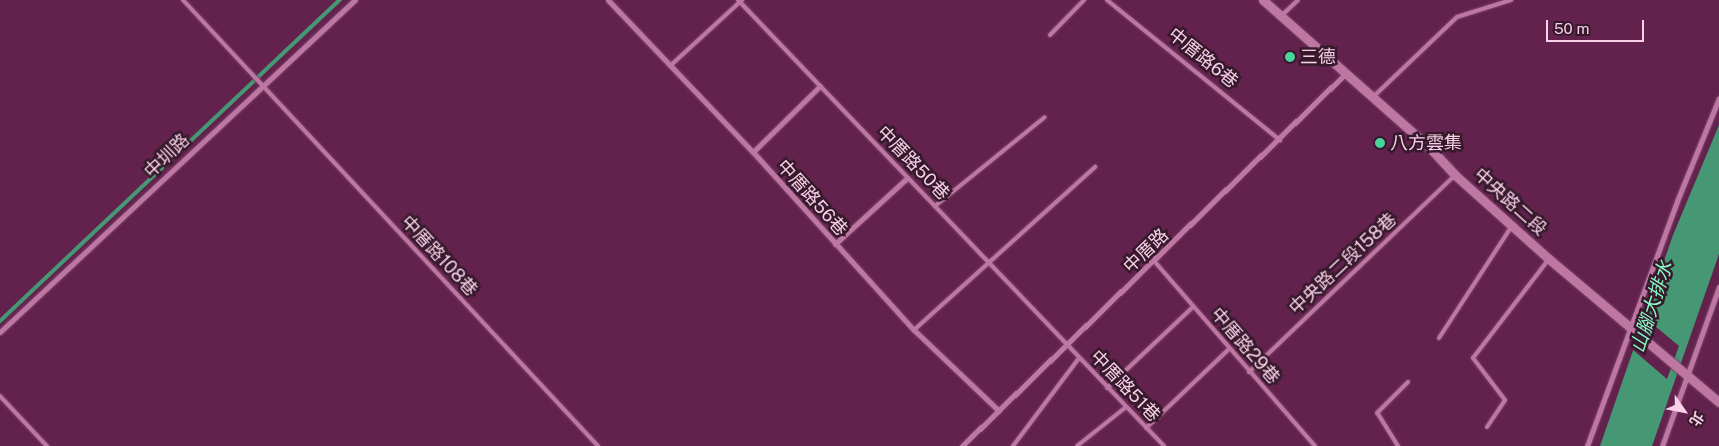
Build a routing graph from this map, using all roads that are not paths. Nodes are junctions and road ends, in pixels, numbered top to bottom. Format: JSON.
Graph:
{"nodes":[{"id":1,"x":183,"y":0,"type":"edge"},
{"id":2,"x":354,"y":0,"type":"edge"},
{"id":3,"x":608,"y":0,"type":"edge"},
{"id":4,"x":1084,"y":0,"type":"edge"},
{"id":5,"x":1107,"y":0,"type":"edge"},
{"id":6,"x":1263,"y":0,"type":"edge"},
{"id":7,"x":1298,"y":0,"type":"edge"},
{"id":8,"x":1511,"y":0,"type":"edge"},
{"id":9,"x":740,"y":1,"type":"edge"},
{"id":10,"x":1281,"y":16,"type":"junction"},
{"id":11,"x":1050,"y":35,"type":"dead end"},
{"id":12,"x":670,"y":66,"type":"junction"},
{"id":13,"x":1346,"y":74,"type":"junction"},
{"id":14,"x":260,"y":86,"type":"junction"},
{"id":15,"x":820,"y":86,"type":"junction"},
{"id":16,"x":1373,"y":97,"type":"junction"},
{"id":17,"x":1719,"y":98,"type":"edge"},
{"id":18,"x":1045,"y":117,"type":"dead end"},
{"id":19,"x":1280,"y":140,"type":"junction"},
{"id":20,"x":752,"y":152,"type":"junction"},
{"id":21,"x":1095,"y":168,"type":"dead end"},
{"id":22,"x":1455,"y":175,"type":"junction"},
{"id":23,"x":908,"y":178,"type":"junction"},
{"id":24,"x":935,"y":206,"type":"junction"},
{"id":25,"x":1512,"y":226,"type":"junction"},
{"id":26,"x":836,"y":244,"type":"junction"},
{"id":27,"x":1549,"y":259,"type":"junction"},
{"id":28,"x":1155,"y":262,"type":"junction"},
{"id":29,"x":989,"y":265,"type":"junction"},
{"id":30,"x":1719,"y":287,"type":"edge"},
{"id":31,"x":1193,"y":307,"type":"junction"},
{"id":32,"x":914,"y":330,"type":"junction"},
{"id":33,"x":1631,"y":330,"type":"junction"},
{"id":34,"x":0,"y":332,"type":"edge"},
{"id":35,"x":1439,"y":338,"type":"dead end"},
{"id":36,"x":1067,"y":346,"type":"junction"},
{"id":37,"x":1229,"y":349,"type":"junction"},
{"id":38,"x":1079,"y":358,"type":"junction"},
{"id":39,"x":1249,"y":372,"type":"junction"},
{"id":40,"x":1688,"y":378,"type":"junction"},
{"id":41,"x":1408,"y":382,"type":"dead end"},
{"id":42,"x":1107,"y":388,"type":"junction"},
{"id":43,"x":0,"y":396,"type":"edge"},
{"id":44,"x":1719,"y":402,"type":"edge"},
{"id":45,"x":1126,"y":407,"type":"junction"},
{"id":46,"x":999,"y":412,"type":"junction"},
{"id":47,"x":1487,"y":427,"type":"dead end"},
{"id":48,"x":1146,"y":428,"type":"junction"},
{"id":49,"x":1014,"y":444,"type":"edge"},
{"id":50,"x":48,"y":446,"type":"edge"},
{"id":51,"x":598,"y":446,"type":"edge"},
{"id":52,"x":962,"y":446,"type":"edge"},
{"id":53,"x":1021,"y":446,"type":"edge"},
{"id":54,"x":1077,"y":446,"type":"edge"},
{"id":55,"x":1164,"y":446,"type":"edge"},
{"id":56,"x":1315,"y":446,"type":"edge"},
{"id":57,"x":1398,"y":446,"type":"edge"},
{"id":58,"x":1587,"y":446,"type":"edge"},
{"id":59,"x":1662,"y":446,"type":"edge"}],
"edges":[{"from":1,"to":14,"type":"lane","name":"中厝路108巷"},
{"from":2,"to":14,"type":"street","name":"中圳路"},
{"from":3,"to":12,"type":"street","name":"中厝路56巷"},
{"from":4,"to":11,"type":"lane"},
{"from":5,"to":19,"type":"lane","name":"中厝路6巷"},
{"from":6,"to":10,"type":"street","name":"中央路二段"},
{"from":7,"to":10,"type":"lane"},
{"from":8,"to":16,"type":"lane"},
{"from":9,"to":12,"type":"lane"},
{"from":9,"to":15,"type":"lane","name":"中厝路50巷"},
{"from":10,"to":13,"type":"street","name":"中央路二段"},
{"from":12,"to":20,"type":"street","name":"中厝路56巷"},
{"from":13,"to":16,"type":"street","name":"中央路二段"},
{"from":13,"to":19,"type":"street","name":"中厝路"},
{"from":14,"to":34,"type":"street","name":"中圳路"},
{"from":14,"to":51,"type":"lane","name":"中厝路108巷"},
{"from":15,"to":20,"type":"street"},
{"from":15,"to":23,"type":"lane","name":"中厝路50巷"},
{"from":16,"to":22,"type":"street","name":"中央路二段"},
{"from":17,"to":33,"type":"street"},
{"from":18,"to":24,"type":"lane"},
{"from":19,"to":28,"type":"street","name":"中厝路"},
{"from":20,"to":26,"type":"street","name":"中厝路56巷"},
{"from":21,"to":29,"type":"lane"},
{"from":22,"to":25,"type":"street","name":"中央路二段"},
{"from":22,"to":39,"type":"lane","name":"中央路二段158巷"},
{"from":23,"to":24,"type":"lane","name":"中厝路50巷"},
{"from":23,"to":26,"type":"street"},
{"from":24,"to":29,"type":"lane","name":"中厝路50巷"},
{"from":25,"to":27,"type":"street","name":"中央路二段"},
{"from":25,"to":35,"type":"lane"},
{"from":26,"to":32,"type":"street","name":"中厝路56巷"},
{"from":27,"to":33,"type":"street","name":"中央路二段"},
{"from":27,"to":47,"type":"lane"},
{"from":28,"to":31,"type":"lane","name":"中厝路29巷"},
{"from":28,"to":36,"type":"street","name":"中厝路"},
{"from":29,"to":32,"type":"lane"},
{"from":29,"to":36,"type":"lane","name":"中厝路50巷"},
{"from":30,"to":40,"type":"street"},
{"from":31,"to":37,"type":"lane","name":"中厝路29巷"},
{"from":31,"to":42,"type":"lane"},
{"from":32,"to":46,"type":"street","name":"中厝路56巷"},
{"from":33,"to":40,"type":"street","name":"中央路二段"},
{"from":33,"to":58,"type":"street"},
{"from":36,"to":38,"type":"lane","name":"中厝路51巷"},
{"from":36,"to":46,"type":"street","name":"中厝路"},
{"from":37,"to":39,"type":"lane","name":"中厝路29巷"},
{"from":37,"to":48,"type":"lane"},
{"from":38,"to":42,"type":"lane","name":"中厝路51巷"},
{"from":38,"to":49,"type":"lane"},
{"from":39,"to":56,"type":"lane","name":"中厝路29巷"},
{"from":40,"to":44,"type":"street","name":"中央路二段"},
{"from":40,"to":59,"type":"street"},
{"from":41,"to":57,"type":"lane"},
{"from":42,"to":45,"type":"lane","name":"中厝路51巷"},
{"from":43,"to":50,"type":"lane"},
{"from":45,"to":48,"type":"lane","name":"中厝路51巷"},
{"from":45,"to":54,"type":"lane"},
{"from":46,"to":52,"type":"street","name":"中厝路"},
{"from":48,"to":55,"type":"lane","name":"中厝路51巷"},
{"from":49,"to":53,"type":"lane"}]}
